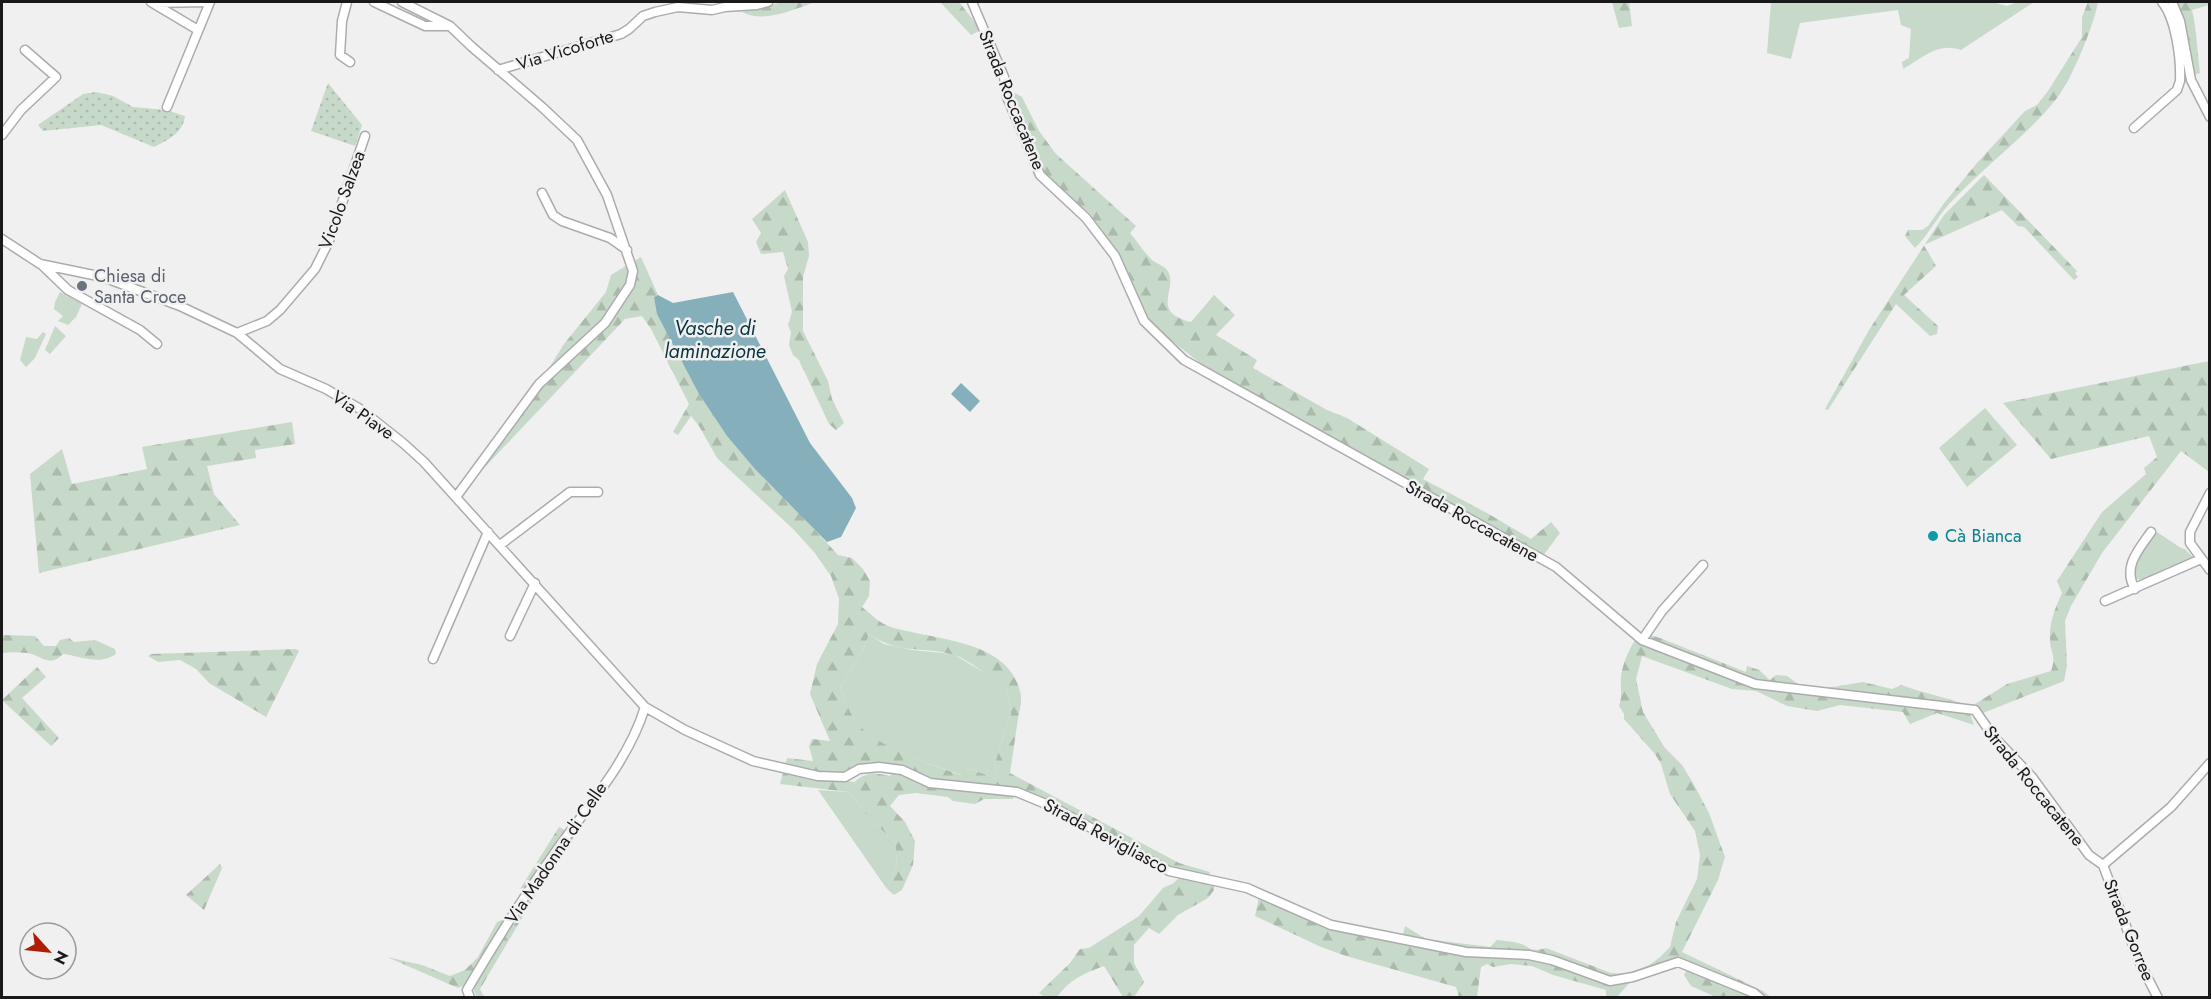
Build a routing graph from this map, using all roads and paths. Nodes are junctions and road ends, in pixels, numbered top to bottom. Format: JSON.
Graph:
{"nodes":[{"id":1,"x":153,"y":2,"type":"edge"},
{"id":2,"x":205,"y":2,"type":"edge"},
{"id":3,"x":210,"y":2,"type":"edge"},
{"id":4,"x":346,"y":2,"type":"edge"},
{"id":5,"x":374,"y":2,"type":"edge"},
{"id":6,"x":402,"y":2,"type":"edge"},
{"id":7,"x":768,"y":2,"type":"edge"},
{"id":8,"x":974,"y":2,"type":"edge"},
{"id":9,"x":2162,"y":2,"type":"edge"},
{"id":10,"x":2172,"y":2,"type":"edge"},
{"id":11,"x":450,"y":26,"type":"junction"},
{"id":12,"x":198,"y":30,"type":"junction"},
{"id":13,"x":25,"y":50,"type":"dead end"},
{"id":14,"x":350,"y":62,"type":"dead end"},
{"id":15,"x":498,"y":70,"type":"junction"},
{"id":16,"x":167,"y":107,"type":"dead end"},
{"id":17,"x":2210,"y":117,"type":"edge"},
{"id":18,"x":2134,"y":128,"type":"dead end"},
{"id":19,"x":2,"y":135,"type":"edge"},
{"id":20,"x":365,"y":136,"type":"dead end"},
{"id":21,"x":542,"y":193,"type":"dead end"},
{"id":22,"x":2,"y":239,"type":"edge"},
{"id":23,"x":627,"y":250,"type":"junction"},
{"id":24,"x":41,"y":264,"type":"junction"},
{"id":25,"x":237,"y":333,"type":"junction"},
{"id":26,"x":157,"y":344,"type":"dead end"},
{"id":27,"x":598,"y":492,"type":"dead end"},
{"id":28,"x":2210,"y":493,"type":"edge"},
{"id":29,"x":456,"y":497,"type":"junction"},
{"id":30,"x":488,"y":532,"type":"junction"},
{"id":31,"x":2151,"y":532,"type":"dead end"},
{"id":32,"x":500,"y":545,"type":"junction"},
{"id":33,"x":2201,"y":559,"type":"junction"},
{"id":34,"x":1703,"y":566,"type":"dead end"},
{"id":35,"x":2210,"y":570,"type":"edge"},
{"id":36,"x":535,"y":583,"type":"junction"},
{"id":37,"x":2135,"y":589,"type":"junction"},
{"id":38,"x":2105,"y":601,"type":"dead end"},
{"id":39,"x":510,"y":636,"type":"dead end"},
{"id":40,"x":1642,"y":640,"type":"junction"},
{"id":41,"x":433,"y":658,"type":"dead end"},
{"id":42,"x":645,"y":707,"type":"junction"},
{"id":43,"x":2210,"y":763,"type":"edge"},
{"id":44,"x":2103,"y":865,"type":"junction"},
{"id":45,"x":470,"y":998,"type":"edge"},
{"id":46,"x":1760,"y":998,"type":"edge"},
{"id":47,"x":2158,"y":998,"type":"edge"}],
"edges":[{"from":1,"to":2,"type":"street"},
{"from":1,"to":12,"type":"street"},
{"from":3,"to":12,"type":"street"},
{"from":4,"to":14,"type":"street"},
{"from":5,"to":11,"type":"street"},
{"from":6,"to":11,"type":"street"},
{"from":7,"to":15,"type":"street","name":"Via Vicoforte"},
{"from":8,"to":40,"type":"street","name":"Strada Roccacatene"},
{"from":9,"to":18,"type":"street"},
{"from":10,"to":17,"type":"street"},
{"from":11,"to":15,"type":"street"},
{"from":12,"to":16,"type":"street"},
{"from":13,"to":19,"type":"street"},
{"from":15,"to":23,"type":"street"},
{"from":20,"to":25,"type":"street","name":"Vicolo Salzea"},
{"from":21,"to":23,"type":"street"},
{"from":22,"to":24,"type":"street","name":"Via Piave"},
{"from":23,"to":29,"type":"street"},
{"from":24,"to":25,"type":"street","name":"Via Piave"},
{"from":24,"to":26,"type":"street"},
{"from":25,"to":29,"type":"street","name":"Via Piave"},
{"from":27,"to":32,"type":"street"},
{"from":28,"to":33,"type":"street"},
{"from":29,"to":30,"type":"street","name":"Via Piave"},
{"from":30,"to":32,"type":"street","name":"Via Piave"},
{"from":30,"to":41,"type":"street"},
{"from":31,"to":37,"type":"street"},
{"from":32,"to":36,"type":"street","name":"Via Piave"},
{"from":33,"to":35,"type":"street"},
{"from":33,"to":37,"type":"street"},
{"from":34,"to":40,"type":"street"},
{"from":36,"to":39,"type":"street"},
{"from":36,"to":42,"type":"street","name":"Via Piave"},
{"from":37,"to":38,"type":"street"},
{"from":40,"to":44,"type":"street","name":"Strada Roccacatene"},
{"from":42,"to":45,"type":"street","name":"Via Madonna di Celle"},
{"from":42,"to":46,"type":"street","name":"Strada Revigliasco"},
{"from":43,"to":44,"type":"street","name":"Strada Gorree"},
{"from":44,"to":47,"type":"street","name":"Strada Gorree"}]}
